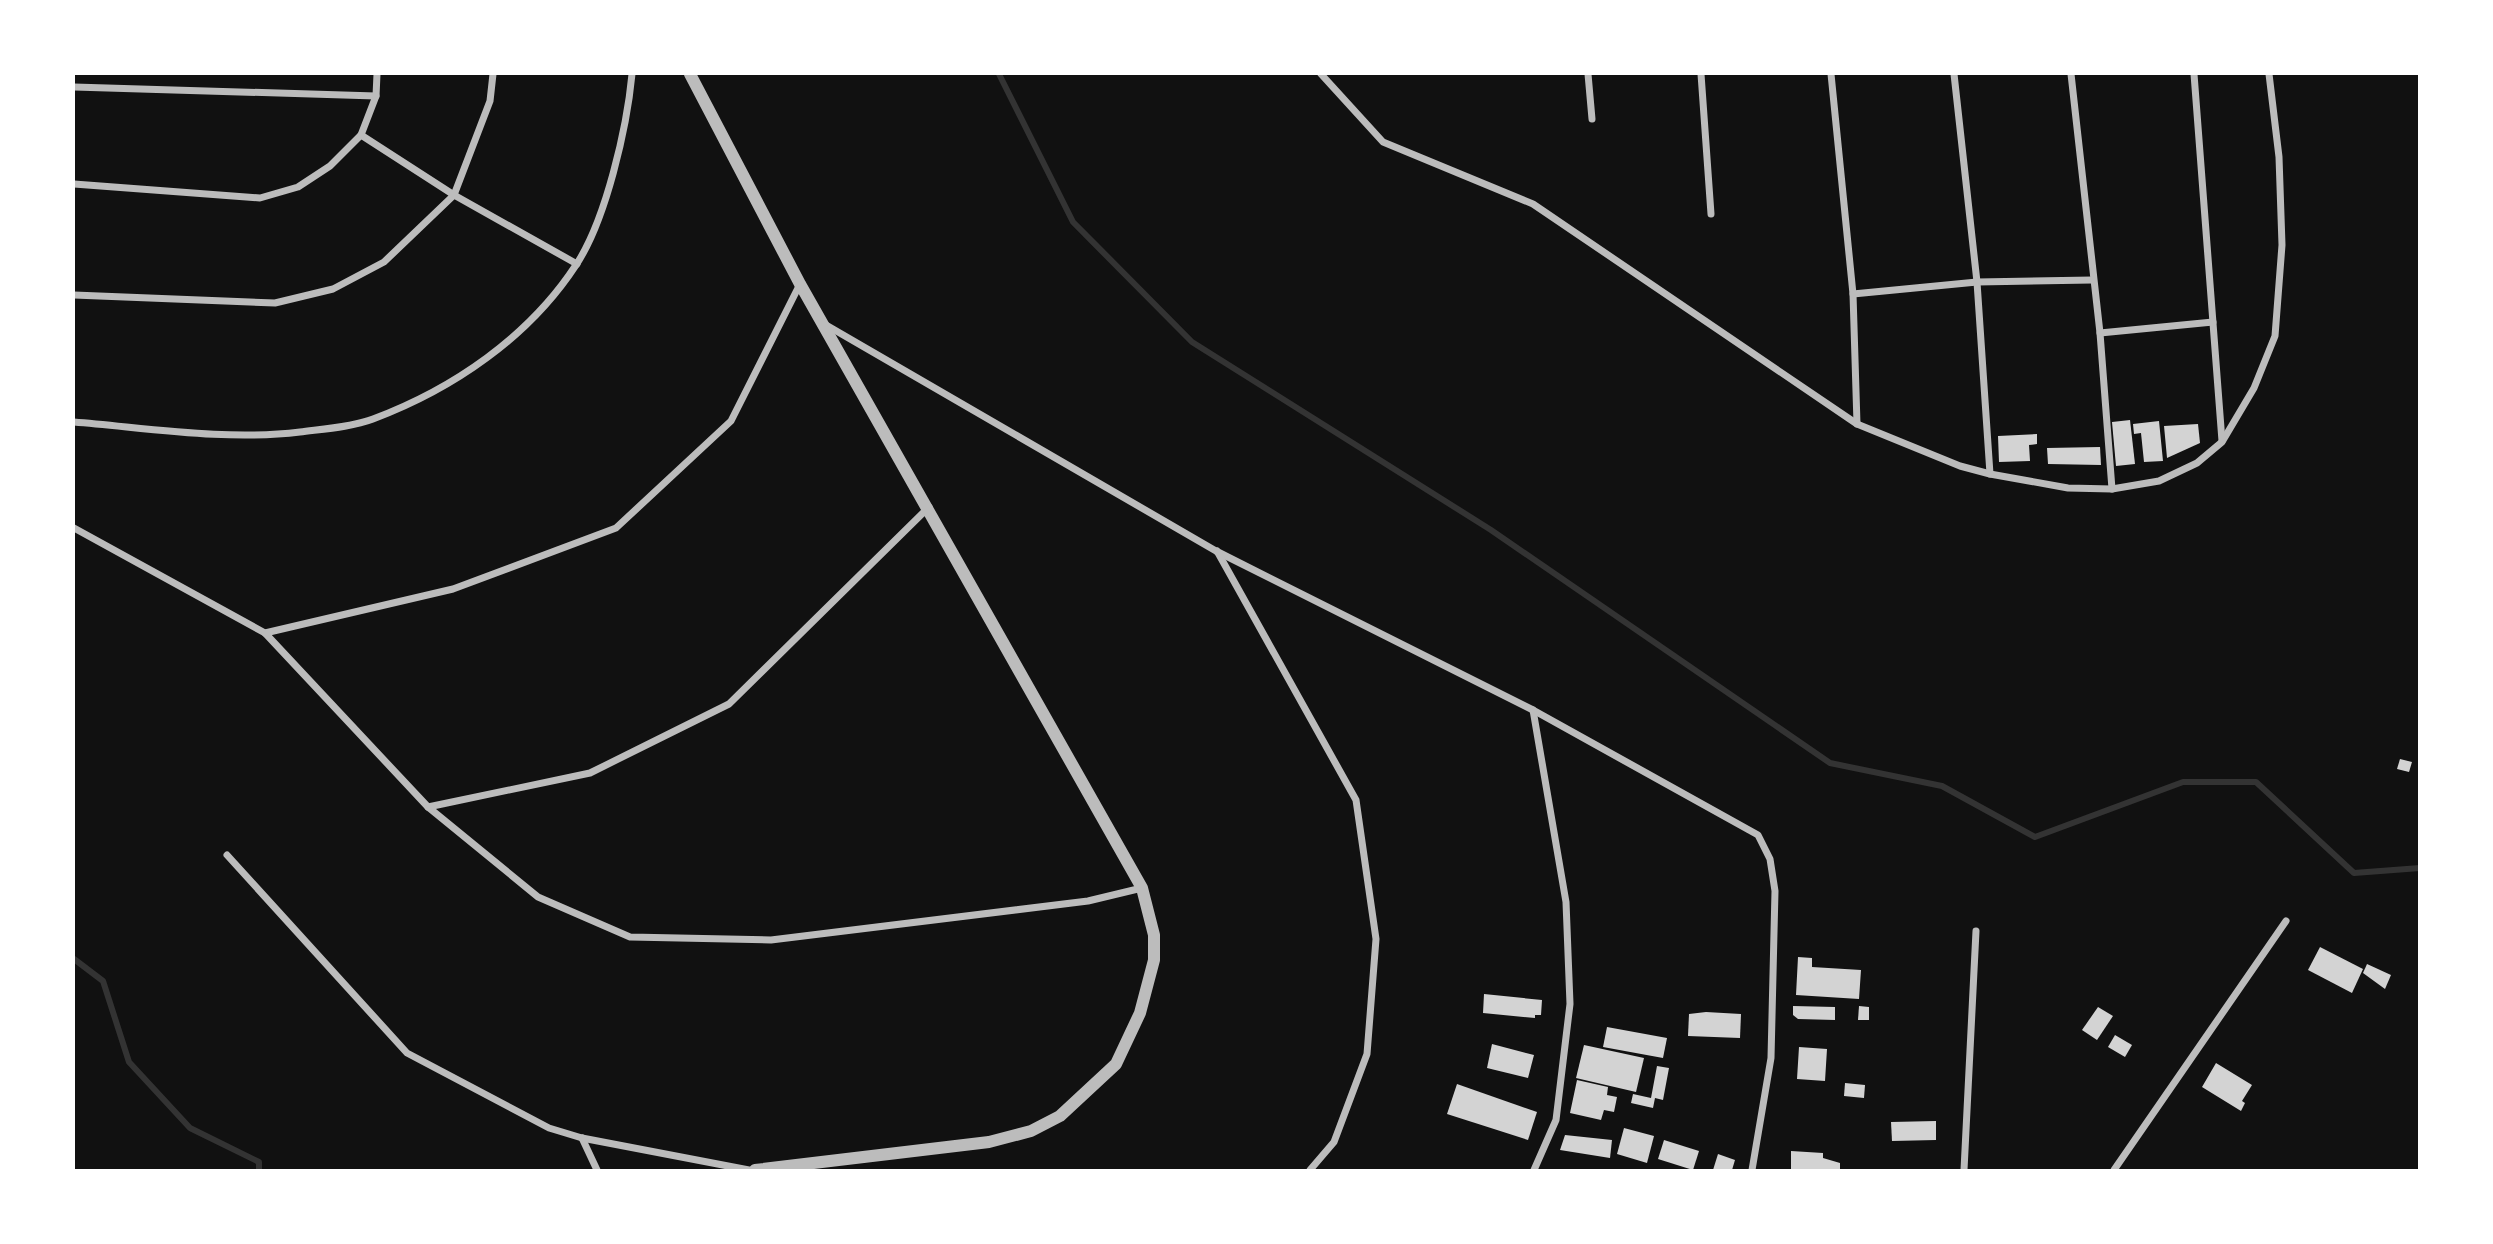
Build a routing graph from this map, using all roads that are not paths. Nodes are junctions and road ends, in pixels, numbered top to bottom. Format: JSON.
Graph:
{"nodes":[{"id":1,"x":377,"y":74,"type":"edge"},
{"id":2,"x":493,"y":74,"type":"edge"},
{"id":3,"x":632,"y":74,"type":"edge"},
{"id":4,"x":690,"y":74,"type":"edge"},
{"id":5,"x":1321,"y":74,"type":"edge"},
{"id":6,"x":1588,"y":74,"type":"edge"},
{"id":7,"x":1701,"y":74,"type":"edge"},
{"id":8,"x":1831,"y":74,"type":"edge"},
{"id":9,"x":1954,"y":74,"type":"edge"},
{"id":10,"x":2071,"y":74,"type":"edge"},
{"id":11,"x":2194,"y":74,"type":"edge"},
{"id":12,"x":2269,"y":74,"type":"edge"},
{"id":13,"x":74,"y":87,"type":"edge"},
{"id":14,"x":376,"y":96,"type":"junction"},
{"id":15,"x":1592,"y":119,"type":"dead end"},
{"id":16,"x":361,"y":135,"type":"junction"},
{"id":17,"x":74,"y":184,"type":"edge"},
{"id":18,"x":454,"y":195,"type":"junction"},
{"id":19,"x":1712,"y":214,"type":"dead end"},
{"id":20,"x":577,"y":264,"type":"junction"},
{"id":21,"x":2092,"y":280,"type":"junction"},
{"id":22,"x":1977,"y":282,"type":"junction"},
{"id":23,"x":800,"y":284,"type":"junction"},
{"id":24,"x":1853,"y":294,"type":"junction"},
{"id":25,"x":74,"y":295,"type":"edge"},
{"id":26,"x":2213,"y":323,"type":"junction"},
{"id":27,"x":824,"y":324,"type":"junction"},
{"id":28,"x":2100,"y":333,"type":"junction"},
{"id":29,"x":74,"y":422,"type":"edge"},
{"id":30,"x":1857,"y":424,"type":"junction"},
{"id":31,"x":2222,"y":442,"type":"junction"},
{"id":32,"x":1990,"y":474,"type":"junction"},
{"id":33,"x":2112,"y":489,"type":"junction"},
{"id":34,"x":929,"y":507,"type":"junction"},
{"id":35,"x":74,"y":528,"type":"edge"},
{"id":36,"x":1216,"y":551,"type":"junction"},
{"id":37,"x":265,"y":633,"type":"junction"},
{"id":38,"x":1534,"y":710,"type":"junction"},
{"id":39,"x":428,"y":807,"type":"junction"},
{"id":40,"x":227,"y":855,"type":"dead end"},
{"id":41,"x":1142,"y":888,"type":"junction"},
{"id":42,"x":2286,"y":922,"type":"dead end"},
{"id":43,"x":1976,"y":931,"type":"dead end"},
{"id":44,"x":582,"y":1138,"type":"junction"},
{"id":45,"x":597,"y":1171,"type":"edge"},
{"id":46,"x":749,"y":1171,"type":"edge"},
{"id":47,"x":755,"y":1171,"type":"edge"},
{"id":48,"x":1310,"y":1171,"type":"edge"},
{"id":49,"x":1534,"y":1171,"type":"edge"},
{"id":50,"x":1752,"y":1171,"type":"edge"},
{"id":51,"x":1964,"y":1171,"type":"edge"},
{"id":52,"x":2114,"y":1171,"type":"edge"}],
"edges":[{"from":1,"to":14,"type":"street"},
{"from":2,"to":18,"type":"street"},
{"from":3,"to":20,"type":"street"},
{"from":4,"to":23,"type":"street"},
{"from":5,"to":30,"type":"street"},
{"from":6,"to":15,"type":"street"},
{"from":7,"to":19,"type":"street"},
{"from":8,"to":24,"type":"street"},
{"from":9,"to":22,"type":"street"},
{"from":10,"to":21,"type":"street"},
{"from":11,"to":26,"type":"street"},
{"from":12,"to":31,"type":"street"},
{"from":13,"to":14,"type":"street"},
{"from":14,"to":16,"type":"street"},
{"from":16,"to":17,"type":"street"},
{"from":16,"to":18,"type":"street"},
{"from":18,"to":20,"type":"street"},
{"from":18,"to":25,"type":"street"},
{"from":20,"to":29,"type":"street"},
{"from":21,"to":22,"type":"street"},
{"from":21,"to":28,"type":"street"},
{"from":22,"to":24,"type":"street"},
{"from":22,"to":32,"type":"street"},
{"from":23,"to":27,"type":"street"},
{"from":23,"to":37,"type":"street"},
{"from":24,"to":30,"type":"street"},
{"from":26,"to":28,"type":"street"},
{"from":26,"to":31,"type":"street"},
{"from":27,"to":34,"type":"street"},
{"from":27,"to":36,"type":"street"},
{"from":28,"to":33,"type":"street"},
{"from":30,"to":32,"type":"street"},
{"from":31,"to":33,"type":"street"},
{"from":32,"to":33,"type":"street"},
{"from":34,"to":39,"type":"street"},
{"from":34,"to":41,"type":"street"},
{"from":35,"to":37,"type":"street"},
{"from":36,"to":38,"type":"street"},
{"from":36,"to":48,"type":"street"},
{"from":37,"to":39,"type":"street"},
{"from":38,"to":49,"type":"street"},
{"from":38,"to":50,"type":"street"},
{"from":39,"to":41,"type":"street"},
{"from":40,"to":44,"type":"street"},
{"from":41,"to":47,"type":"street"},
{"from":42,"to":52,"type":"street"},
{"from":43,"to":51,"type":"street"},
{"from":44,"to":45,"type":"street"},
{"from":44,"to":46,"type":"street"}]}
